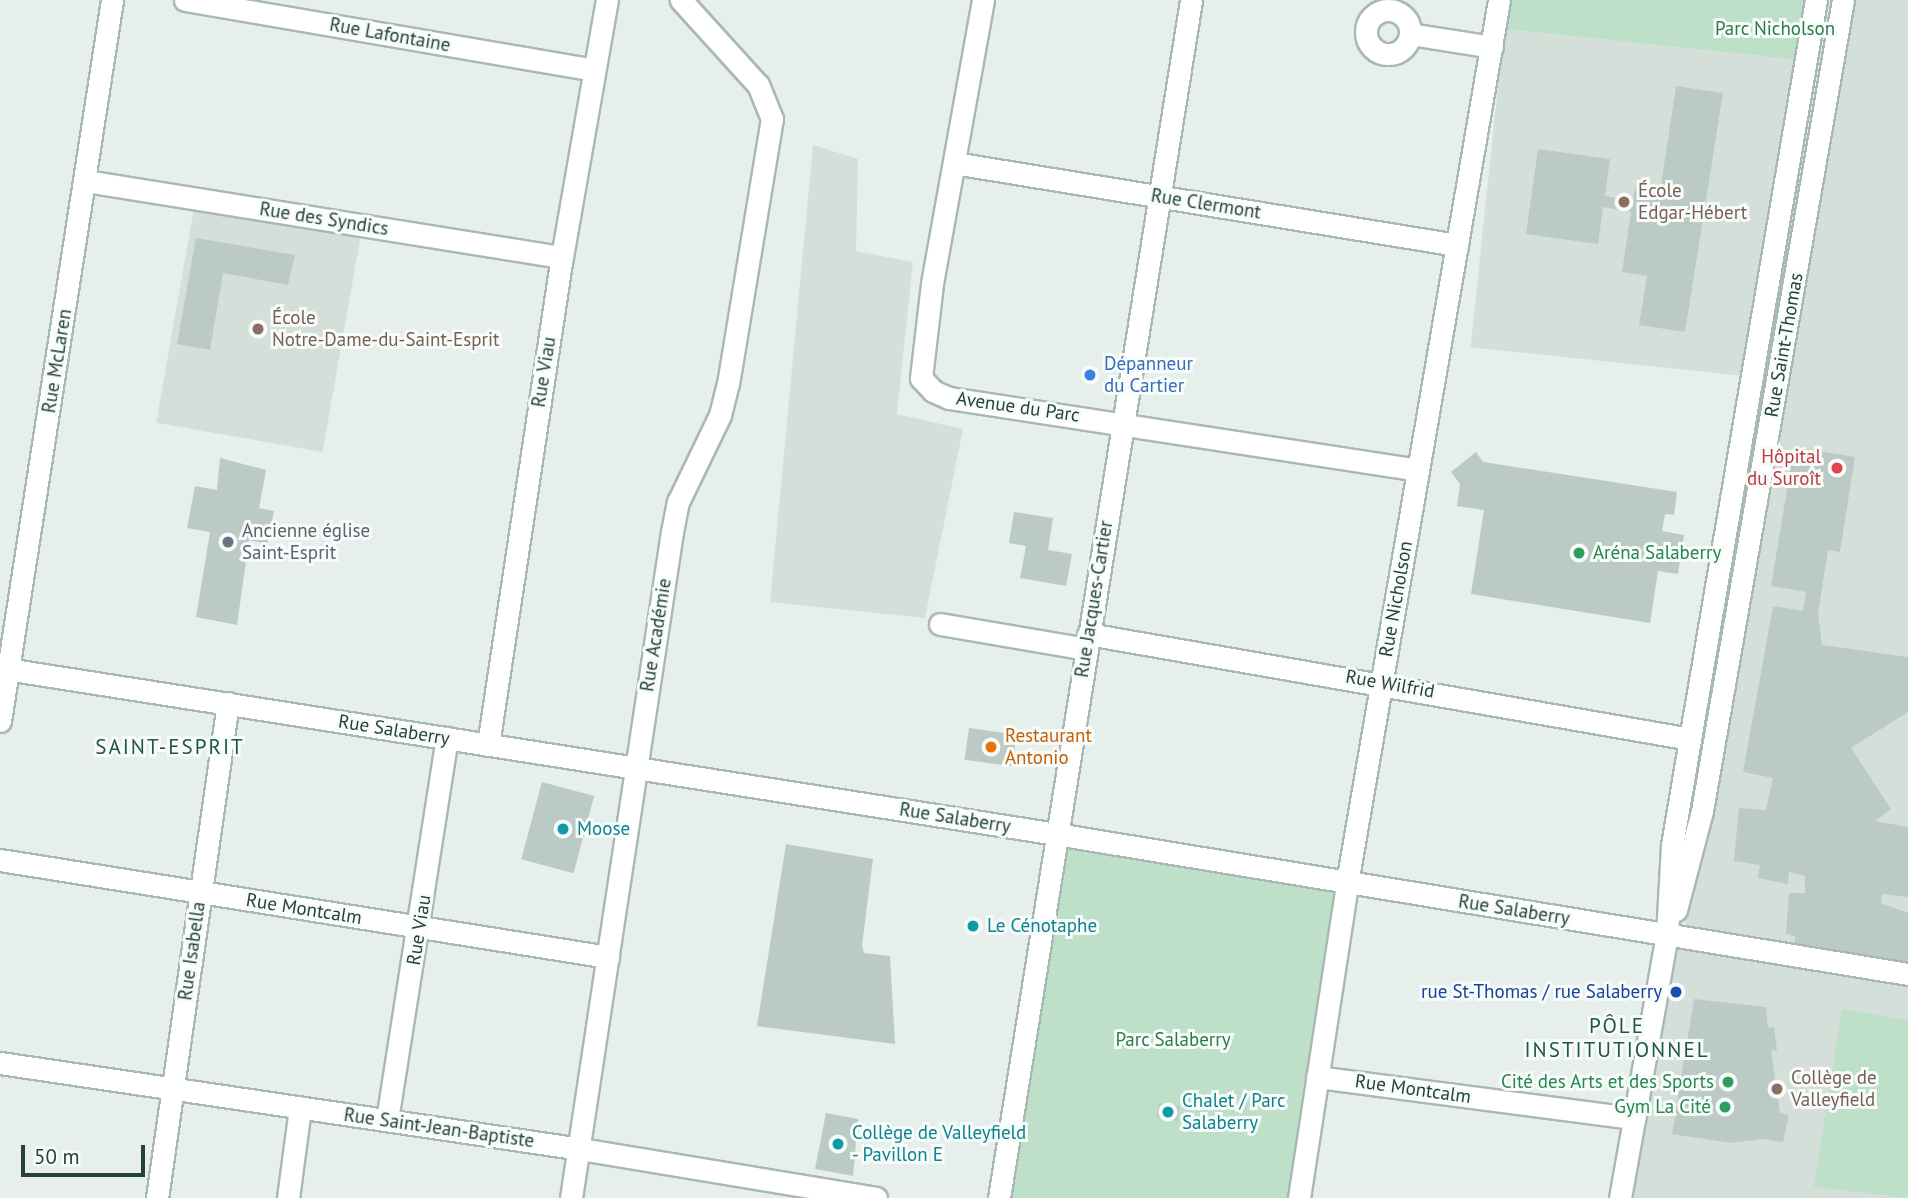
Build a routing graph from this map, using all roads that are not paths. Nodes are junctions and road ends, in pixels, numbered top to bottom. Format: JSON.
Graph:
{"nodes":[{"id":1,"x":112,"y":0,"type":"edge"},
{"id":2,"x":185,"y":0,"type":"edge"},
{"id":3,"x":607,"y":0,"type":"edge"},
{"id":4,"x":681,"y":0,"type":"edge"},
{"id":5,"x":982,"y":0,"type":"edge"},
{"id":6,"x":1191,"y":0,"type":"edge"},
{"id":7,"x":1499,"y":0,"type":"edge"},
{"id":8,"x":1816,"y":0,"type":"edge"},
{"id":9,"x":1843,"y":0,"type":"edge"},
{"id":10,"x":1410,"y":34,"type":"dead end"},
{"id":11,"x":1492,"y":47,"type":"junction"},
{"id":12,"x":1806,"y":59,"type":"junction"},
{"id":13,"x":1832,"y":64,"type":"junction"},
{"id":14,"x":594,"y":70,"type":"junction"},
{"id":15,"x":954,"y":163,"type":"junction"},
{"id":16,"x":86,"y":181,"type":"junction"},
{"id":17,"x":1159,"y":196,"type":"junction"},
{"id":18,"x":1457,"y":245,"type":"junction"},
{"id":19,"x":562,"y":257,"type":"junction"},
{"id":20,"x":1122,"y":422,"type":"junction"},
{"id":21,"x":1418,"y":470,"type":"junction"},
{"id":22,"x":940,"y":624,"type":"dead end"},
{"id":23,"x":1087,"y":641,"type":"junction"},
{"id":24,"x":4,"y":669,"type":"edge"},
{"id":25,"x":1382,"y":682,"type":"junction"},
{"id":26,"x":228,"y":704,"type":"junction"},
{"id":27,"x":0,"y":721,"type":"edge"},
{"id":28,"x":447,"y":738,"type":"junction"},
{"id":29,"x":1690,"y":739,"type":"junction"},
{"id":30,"x":488,"y":745,"type":"junction"},
{"id":31,"x":635,"y":768,"type":"junction"},
{"id":32,"x":1056,"y":834,"type":"junction"},
{"id":33,"x":0,"y":860,"type":"edge"},
{"id":34,"x":1347,"y":883,"type":"junction"},
{"id":35,"x":201,"y":892,"type":"junction"},
{"id":36,"x":420,"y":927,"type":"junction"},
{"id":37,"x":1667,"y":935,"type":"junction"},
{"id":38,"x":608,"y":957,"type":"junction"},
{"id":39,"x":1908,"y":974,"type":"edge"},
{"id":40,"x":0,"y":1063,"type":"edge"},
{"id":41,"x":1317,"y":1077,"type":"junction"},
{"id":42,"x":173,"y":1089,"type":"junction"},
{"id":43,"x":300,"y":1108,"type":"junction"},
{"id":44,"x":1634,"y":1118,"type":"junction"},
{"id":45,"x":387,"y":1120,"type":"junction"},
{"id":46,"x":581,"y":1149,"type":"junction"},
{"id":47,"x":158,"y":1198,"type":"edge"},
{"id":48,"x":288,"y":1198,"type":"edge"},
{"id":49,"x":571,"y":1198,"type":"edge"},
{"id":50,"x":876,"y":1198,"type":"edge"},
{"id":51,"x":999,"y":1198,"type":"edge"},
{"id":52,"x":1299,"y":1198,"type":"edge"},
{"id":53,"x":1620,"y":1198,"type":"edge"}],
"edges":[{"from":1,"to":16,"type":"street","name":"Rue McLaren"},
{"from":2,"to":14,"type":"street","name":"Rue Lafontaine"},
{"from":3,"to":14,"type":"street","name":"Rue Viau"},
{"from":4,"to":31,"type":"street","name":"Rue Académie"},
{"from":5,"to":15,"type":"street","name":"Avenue du Parc"},
{"from":6,"to":17,"type":"street","name":"Rue Jacques-Cartier"},
{"from":7,"to":11,"type":"street","name":"Rue Nicholson"},
{"from":8,"to":12,"type":"street","name":"Rue Saint-Thomas"},
{"from":9,"to":13,"type":"street","name":"Rue Saint-Thomas"},
{"from":10,"to":11,"type":"street"},
{"from":11,"to":18,"type":"street","name":"Rue Nicholson"},
{"from":12,"to":13,"type":"street"},
{"from":12,"to":29,"type":"street","name":"Rue Saint-Thomas"},
{"from":13,"to":37,"type":"street","name":"Rue Saint-Thomas"},
{"from":14,"to":19,"type":"street","name":"Rue Viau"},
{"from":15,"to":17,"type":"street","name":"Rue Clermont"},
{"from":15,"to":20,"type":"street","name":"Avenue du Parc"},
{"from":16,"to":19,"type":"street","name":"Rue des Syndics"},
{"from":16,"to":24,"type":"street","name":"Rue McLaren"},
{"from":17,"to":18,"type":"street","name":"Rue Clermont"},
{"from":17,"to":20,"type":"street","name":"Rue Jacques-Cartier"},
{"from":18,"to":21,"type":"street","name":"Rue Nicholson"},
{"from":19,"to":30,"type":"street","name":"Rue Viau"},
{"from":20,"to":21,"type":"street","name":"Avenue du Parc"},
{"from":20,"to":23,"type":"street","name":"Rue Jacques-Cartier"},
{"from":21,"to":25,"type":"street","name":"Rue Nicholson"},
{"from":22,"to":23,"type":"street","name":"Rue Wilfrid"},
{"from":23,"to":25,"type":"street","name":"Rue Wilfrid"},
{"from":23,"to":32,"type":"street","name":"Rue Jacques-Cartier"},
{"from":24,"to":26,"type":"street","name":"Rue Salaberry"},
{"from":24,"to":27,"type":"street","name":"Rue McLaren"},
{"from":25,"to":29,"type":"street","name":"Rue Wilfrid"},
{"from":25,"to":34,"type":"street","name":"Rue Nicholson"},
{"from":26,"to":28,"type":"street","name":"Rue Salaberry"},
{"from":26,"to":35,"type":"street","name":"Rue Isabella"},
{"from":28,"to":30,"type":"street","name":"Rue Salaberry"},
{"from":28,"to":36,"type":"street","name":"Rue Viau"},
{"from":29,"to":37,"type":"street","name":"Rue Saint-Thomas"},
{"from":30,"to":31,"type":"street","name":"Rue Salaberry"},
{"from":31,"to":32,"type":"street","name":"Rue Salaberry"},
{"from":31,"to":38,"type":"street","name":"Rue Académie"},
{"from":32,"to":34,"type":"street","name":"Rue Salaberry"},
{"from":32,"to":51,"type":"street","name":"Rue Jacques-Cartier"},
{"from":33,"to":35,"type":"street","name":"Rue Montcalm"},
{"from":34,"to":37,"type":"street","name":"Rue Salaberry"},
{"from":34,"to":41,"type":"street","name":"Rue Nicholson"},
{"from":35,"to":36,"type":"street","name":"Rue Montcalm"},
{"from":35,"to":42,"type":"street","name":"Rue Isabella"},
{"from":36,"to":38,"type":"street","name":"Rue Montcalm"},
{"from":36,"to":45,"type":"street","name":"Rue Viau"},
{"from":37,"to":39,"type":"street","name":"Rue Salaberry"},
{"from":37,"to":44,"type":"street","name":"Rue Saint-Thomas"},
{"from":38,"to":46,"type":"street","name":"Rue Académie"},
{"from":40,"to":42,"type":"street","name":"Rue Saint-Jean-Baptiste"},
{"from":41,"to":44,"type":"street","name":"Rue Montcalm"},
{"from":41,"to":52,"type":"street","name":"Rue Nicholson"},
{"from":42,"to":43,"type":"street","name":"Rue Saint-Jean-Baptiste"},
{"from":42,"to":47,"type":"street","name":"Rue Isabella"},
{"from":43,"to":45,"type":"street","name":"Rue Saint-Jean-Baptiste"},
{"from":43,"to":48,"type":"street"},
{"from":44,"to":53,"type":"street","name":"Rue Saint-Thomas"},
{"from":45,"to":46,"type":"street","name":"Rue Saint-Jean-Baptiste"},
{"from":46,"to":49,"type":"street","name":"Rue Académie"},
{"from":46,"to":50,"type":"street","name":"Rue Saint-Jean-Baptiste"}]}
